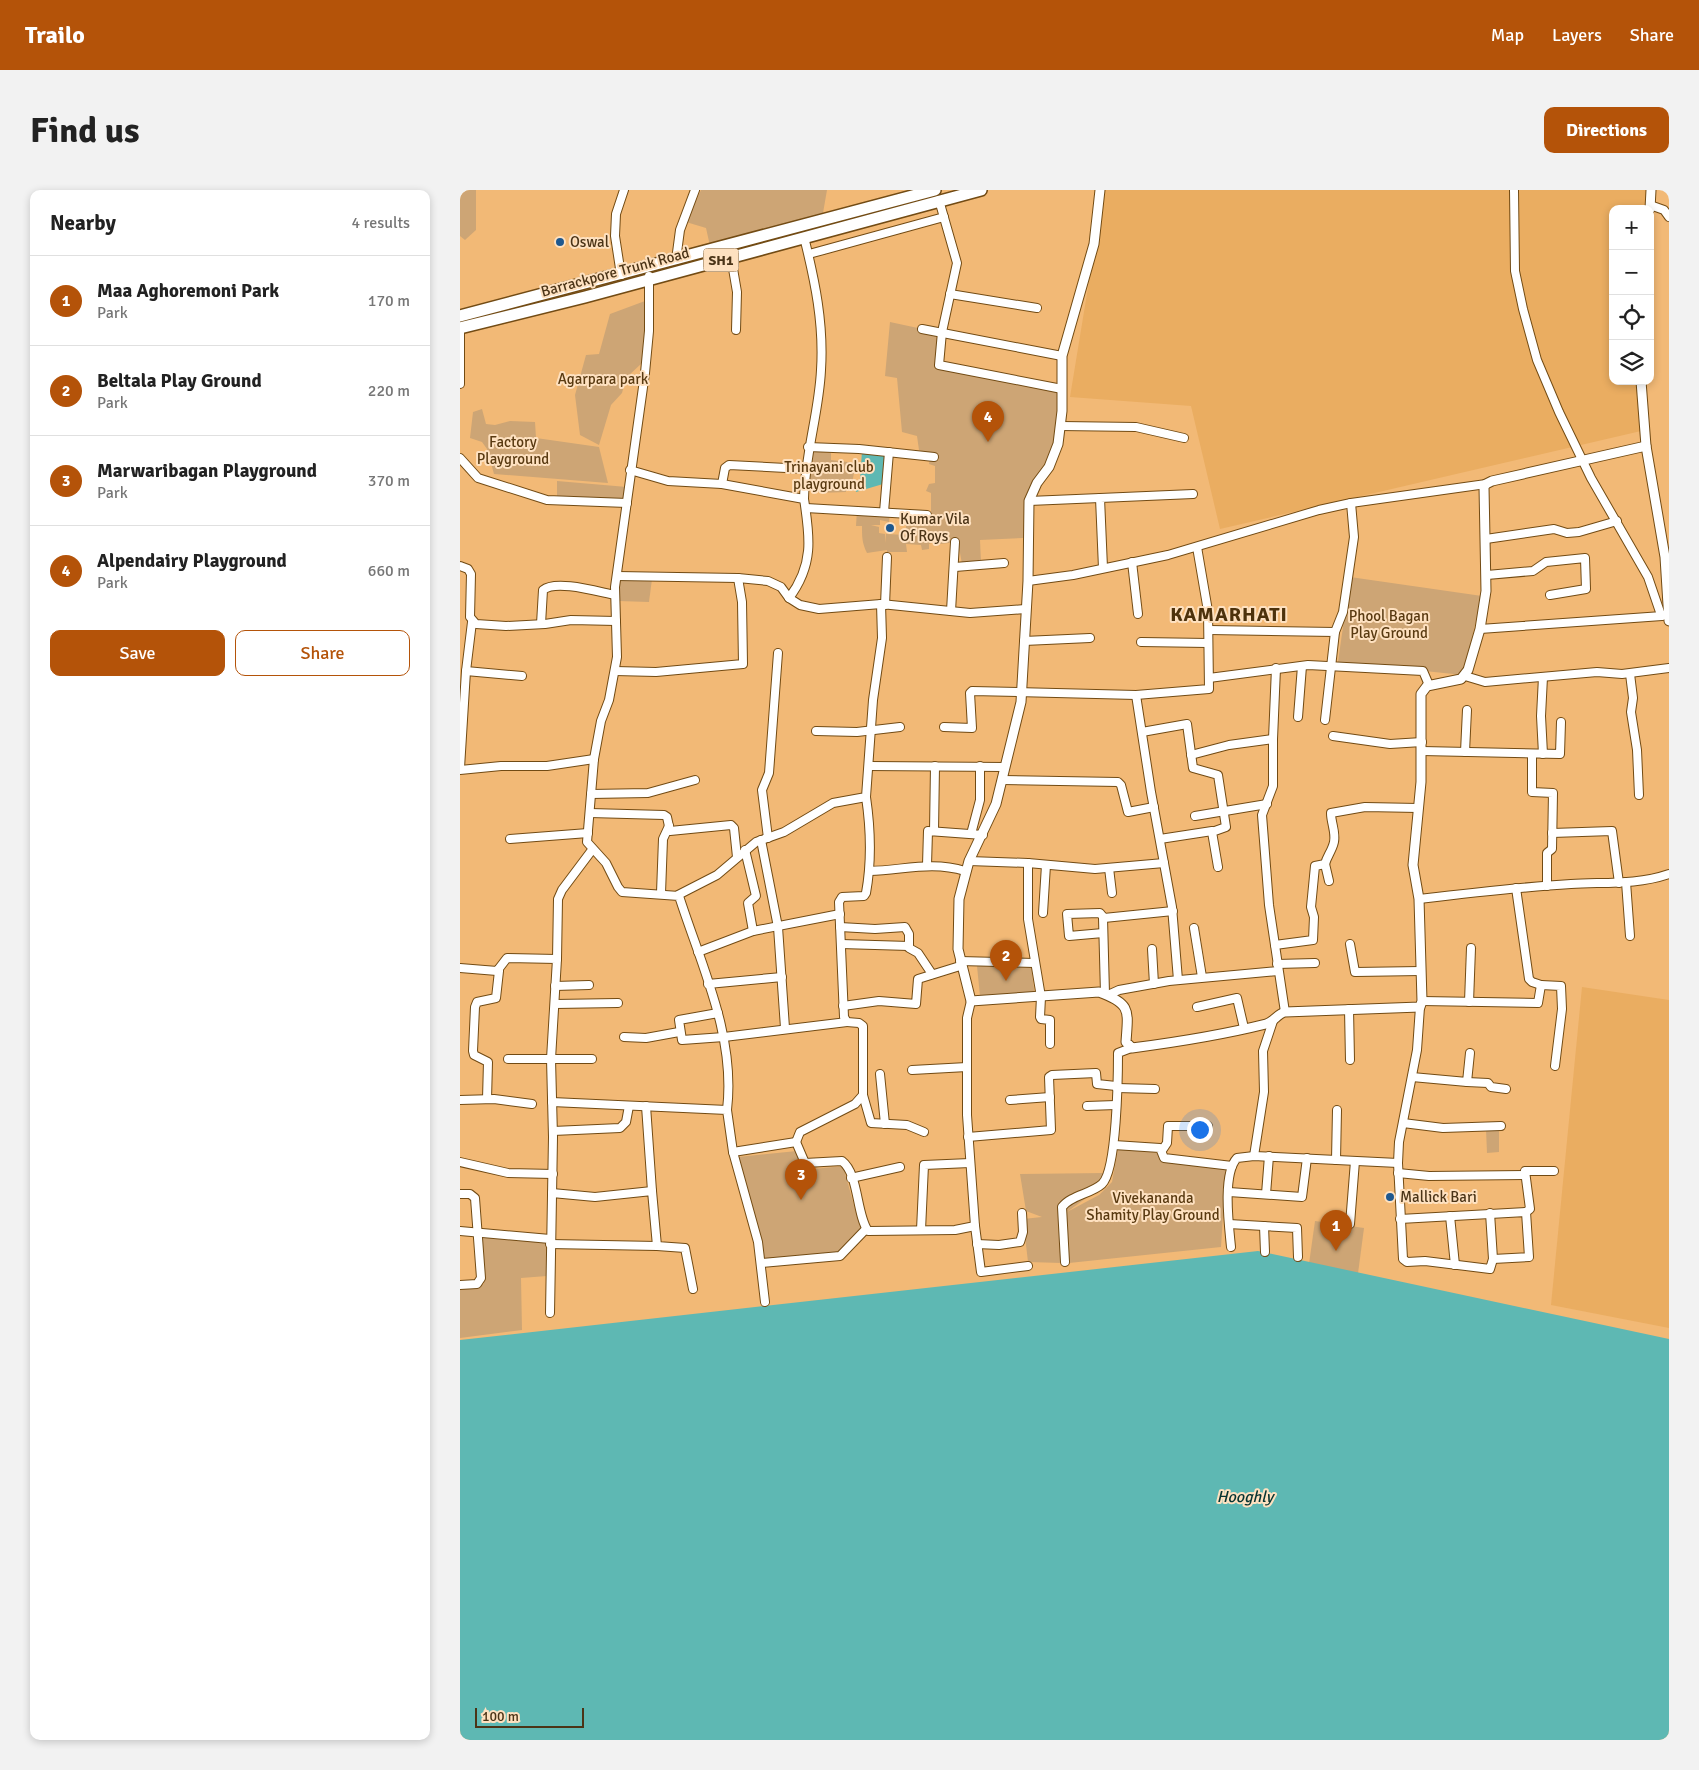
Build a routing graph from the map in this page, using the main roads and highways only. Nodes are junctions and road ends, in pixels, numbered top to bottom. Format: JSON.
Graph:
{"nodes":[{"id":1,"x":980,"y":190,"type":"edge"},
{"id":2,"x":937,"y":195,"type":"edge"},
{"id":3,"x":855,"y":217,"type":"junction"},
{"id":4,"x":649,"y":274,"type":"junction"},
{"id":5,"x":460,"y":316,"type":"edge"},
{"id":6,"x":460,"y":328,"type":"edge"}],
"edges":[{"from":1,"to":2,"type":"main road","name":"Barrackpore Trunk Road","number":"SH1"},
{"from":2,"to":3,"type":"main road","name":"Barrackpore Trunk Road","number":"SH1"},
{"from":3,"to":4,"type":"main road","name":"Barrackpore Trunk Road","number":"SH1"},
{"from":3,"to":4,"type":"main road","name":"Barrackpore Trunk Road","number":"SH1"},
{"from":4,"to":5,"type":"main road","name":"Barrackpore Trunk Road","number":"SH1"},
{"from":4,"to":6,"type":"main road","name":"Barrackpore Trunk Road","number":"SH1"}]}
